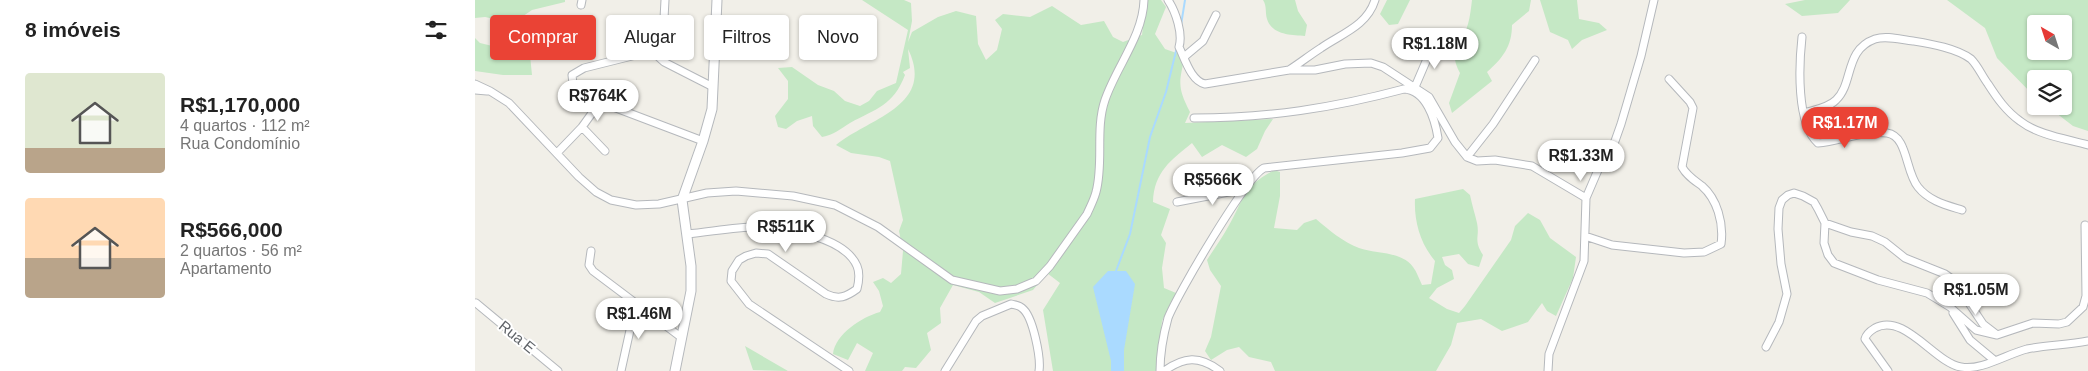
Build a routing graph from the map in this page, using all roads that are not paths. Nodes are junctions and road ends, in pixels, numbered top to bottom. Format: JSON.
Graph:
{"nodes":[{"id":1,"x":665,"y":0,"type":"edge"},
{"id":2,"x":717,"y":0,"type":"edge"},
{"id":3,"x":1144,"y":0,"type":"edge"},
{"id":4,"x":1168,"y":0,"type":"edge"},
{"id":5,"x":1375,"y":0,"type":"edge"},
{"id":6,"x":1654,"y":0,"type":"edge"},
{"id":7,"x":664,"y":15,"type":"edge"},
{"id":8,"x":1216,"y":15,"type":"dead end"},
{"id":9,"x":1802,"y":37,"type":"dead end"},
{"id":10,"x":1433,"y":45,"type":"dead end"},
{"id":11,"x":1184,"y":57,"type":"junction"},
{"id":12,"x":614,"y":60,"type":"edge"},
{"id":13,"x":662,"y":60,"type":"edge"},
{"id":14,"x":1535,"y":60,"type":"dead end"},
{"id":15,"x":1289,"y":70,"type":"junction"},
{"id":16,"x":1669,"y":80,"type":"dead end"},
{"id":17,"x":475,"y":84,"type":"edge"},
{"id":18,"x":713,"y":87,"type":"junction"},
{"id":19,"x":1415,"y":87,"type":"junction"},
{"id":20,"x":475,"y":90,"type":"edge"},
{"id":21,"x":490,"y":91,"type":"junction"},
{"id":22,"x":596,"y":105,"type":"junction"},
{"id":23,"x":1804,"y":113,"type":"junction"},
{"id":24,"x":1194,"y":118,"type":"dead end"},
{"id":25,"x":582,"y":127,"type":"junction"},
{"id":26,"x":703,"y":141,"type":"junction"},
{"id":27,"x":2088,"y":145,"type":"edge"},
{"id":28,"x":605,"y":151,"type":"dead end"},
{"id":29,"x":557,"y":153,"type":"junction"},
{"id":30,"x":1467,"y":157,"type":"junction"},
{"id":31,"x":1244,"y":189,"type":"junction"},
{"id":32,"x":1586,"y":198,"type":"junction"},
{"id":33,"x":682,"y":200,"type":"junction"},
{"id":34,"x":1177,"y":202,"type":"dead end"},
{"id":35,"x":1962,"y":210,"type":"dead end"},
{"id":36,"x":1825,"y":223,"type":"junction"},
{"id":37,"x":2085,"y":225,"type":"dead end"},
{"id":38,"x":687,"y":234,"type":"junction"},
{"id":39,"x":1585,"y":236,"type":"junction"},
{"id":40,"x":591,"y":251,"type":"dead end"},
{"id":41,"x":476,"y":303,"type":"edge"},
{"id":42,"x":636,"y":303,"type":"junction"},
{"id":43,"x":1950,"y":307,"type":"junction"},
{"id":44,"x":1997,"y":334,"type":"junction"},
{"id":45,"x":682,"y":338,"type":"junction"},
{"id":46,"x":2088,"y":341,"type":"edge"},
{"id":47,"x":1766,"y":347,"type":"dead end"},
{"id":48,"x":1993,"y":360,"type":"junction"},
{"id":49,"x":558,"y":371,"type":"edge"},
{"id":50,"x":621,"y":371,"type":"edge"},
{"id":51,"x":675,"y":371,"type":"edge"},
{"id":52,"x":849,"y":371,"type":"edge"},
{"id":53,"x":945,"y":371,"type":"edge"},
{"id":54,"x":1039,"y":371,"type":"edge"},
{"id":55,"x":1162,"y":371,"type":"edge"},
{"id":56,"x":1220,"y":371,"type":"edge"},
{"id":57,"x":1548,"y":371,"type":"edge"},
{"id":58,"x":1888,"y":371,"type":"edge"}],
"edges":[{"from":1,"to":7,"type":"street"},
{"from":2,"to":18,"type":"street"},
{"from":3,"to":33,"type":"street"},
{"from":4,"to":11,"type":"street"},
{"from":5,"to":15,"type":"street"},
{"from":6,"to":32,"type":"street"},
{"from":8,"to":11,"type":"street"},
{"from":9,"to":23,"type":"street"},
{"from":10,"to":19,"type":"street"},
{"from":11,"to":15,"type":"street"},
{"from":12,"to":22,"type":"street"},
{"from":13,"to":18,"type":"street"},
{"from":14,"to":30,"type":"street"},
{"from":15,"to":19,"type":"street"},
{"from":16,"to":39,"type":"street"},
{"from":17,"to":21,"type":"street"},
{"from":18,"to":26,"type":"street"},
{"from":19,"to":30,"type":"street"},
{"from":20,"to":21,"type":"street"},
{"from":21,"to":29,"type":"street"},
{"from":22,"to":25,"type":"street"},
{"from":22,"to":26,"type":"street"},
{"from":23,"to":27,"type":"street"},
{"from":23,"to":35,"type":"street"},
{"from":24,"to":31,"type":"street"},
{"from":25,"to":28,"type":"street"},
{"from":25,"to":29,"type":"street"},
{"from":26,"to":33,"type":"street"},
{"from":29,"to":33,"type":"street"},
{"from":30,"to":32,"type":"street"},
{"from":31,"to":34,"type":"street"},
{"from":31,"to":55,"type":"street"},
{"from":32,"to":39,"type":"street"},
{"from":33,"to":38,"type":"street"},
{"from":36,"to":43,"type":"street"},
{"from":36,"to":44,"type":"street"},
{"from":36,"to":47,"type":"street"},
{"from":37,"to":44,"type":"street"},
{"from":38,"to":45,"type":"street"},
{"from":38,"to":52,"type":"street"},
{"from":39,"to":57,"type":"street"},
{"from":40,"to":42,"type":"street"},
{"from":41,"to":49,"type":"street","name":"Rua E"},
{"from":42,"to":45,"type":"street"},
{"from":42,"to":50,"type":"street"},
{"from":43,"to":44,"type":"street"},
{"from":43,"to":48,"type":"street"},
{"from":45,"to":51,"type":"street"},
{"from":46,"to":48,"type":"street"},
{"from":48,"to":58,"type":"street"},
{"from":53,"to":54,"type":"street"},
{"from":55,"to":56,"type":"street"}]}
